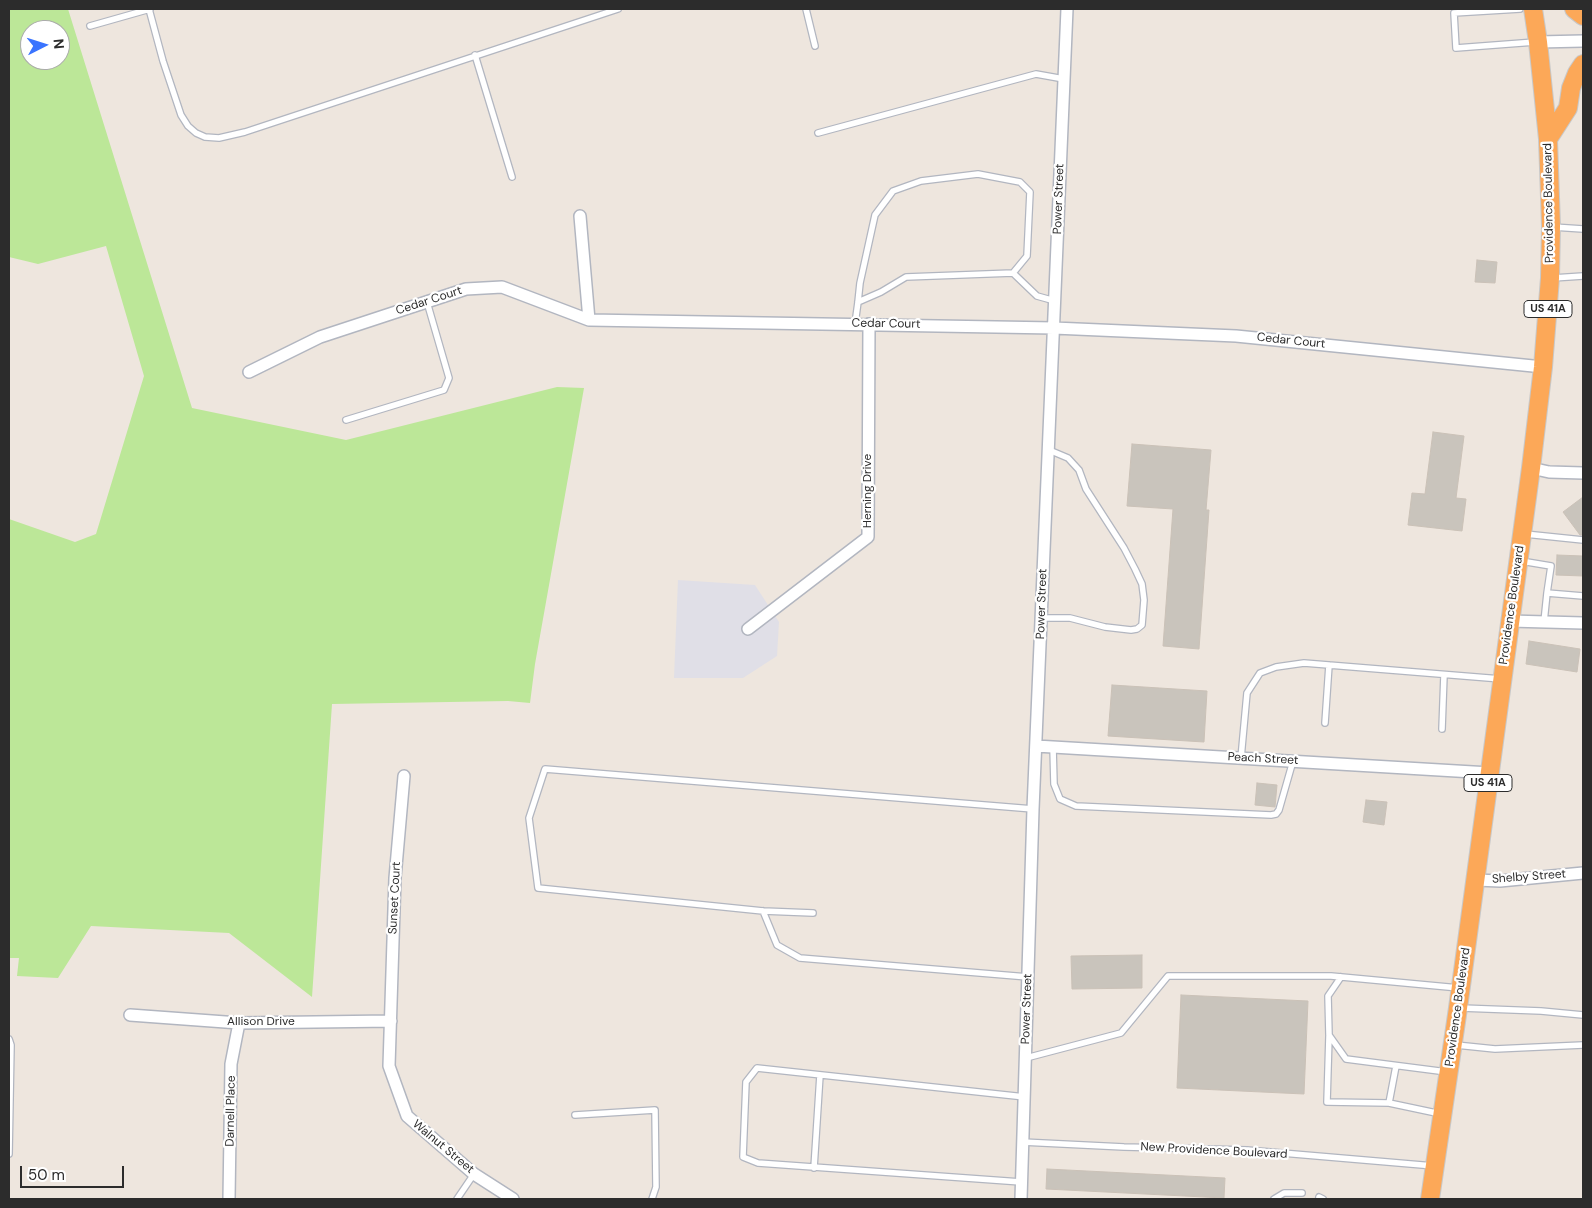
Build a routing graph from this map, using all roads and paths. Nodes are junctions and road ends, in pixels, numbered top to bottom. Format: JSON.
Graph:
{"nodes":[{"id":1,"x":150,"y":9,"type":"edge"},
{"id":2,"x":618,"y":9,"type":"edge"},
{"id":3,"x":806,"y":9,"type":"edge"},
{"id":4,"x":1067,"y":9,"type":"edge"},
{"id":5,"x":1520,"y":9,"type":"edge"},
{"id":6,"x":1533,"y":9,"type":"edge"},
{"id":7,"x":1574,"y":9,"type":"edge"},
{"id":8,"x":1583,"y":16,"type":"edge"},
{"id":9,"x":90,"y":26,"type":"dead end"},
{"id":10,"x":1583,"y":41,"type":"edge"},
{"id":11,"x":1538,"y":42,"type":"junction"},
{"id":12,"x":814,"y":46,"type":"dead end"},
{"id":13,"x":475,"y":55,"type":"junction"},
{"id":14,"x":1583,"y":64,"type":"edge"},
{"id":15,"x":1064,"y":79,"type":"junction"},
{"id":16,"x":818,"y":133,"type":"dead end"},
{"id":17,"x":1548,"y":139,"type":"junction"},
{"id":18,"x":512,"y":177,"type":"dead end"},
{"id":19,"x":580,"y":216,"type":"dead end"},
{"id":20,"x":1551,"y":226,"type":"junction"},
{"id":21,"x":1583,"y":229,"type":"edge"},
{"id":22,"x":1013,"y":272,"type":"junction"},
{"id":23,"x":1583,"y":276,"type":"edge"},
{"id":24,"x":1550,"y":278,"type":"junction"},
{"id":25,"x":1055,"y":301,"type":"junction"},
{"id":26,"x":427,"y":302,"type":"junction"},
{"id":27,"x":858,"y":302,"type":"junction"},
{"id":28,"x":589,"y":320,"type":"junction"},
{"id":29,"x":855,"y":324,"type":"junction"},
{"id":30,"x":869,"y":324,"type":"junction"},
{"id":31,"x":1054,"y":328,"type":"junction"},
{"id":32,"x":1543,"y":367,"type":"junction"},
{"id":33,"x":249,"y":372,"type":"dead end"},
{"id":34,"x":346,"y":420,"type":"dead end"},
{"id":35,"x":1049,"y":450,"type":"junction"},
{"id":36,"x":1531,"y":468,"type":"junction"},
{"id":37,"x":1583,"y":473,"type":"edge"},
{"id":38,"x":1522,"y":534,"type":"junction"},
{"id":39,"x":1583,"y":540,"type":"edge"},
{"id":40,"x":1519,"y":561,"type":"junction"},
{"id":41,"x":1547,"y":593,"type":"junction"},
{"id":42,"x":1583,"y":596,"type":"edge"},
{"id":43,"x":1042,"y":618,"type":"junction"},
{"id":44,"x":1510,"y":621,"type":"junction"},
{"id":45,"x":1544,"y":622,"type":"junction"},
{"id":46,"x":1583,"y":624,"type":"edge"},
{"id":47,"x":748,"y":629,"type":"dead end"},
{"id":48,"x":1329,"y":665,"type":"junction"},
{"id":49,"x":1444,"y":675,"type":"junction"},
{"id":50,"x":1502,"y":679,"type":"junction"},
{"id":51,"x":1325,"y":722,"type":"dead end"},
{"id":52,"x":1442,"y":729,"type":"dead end"},
{"id":53,"x":1036,"y":746,"type":"junction"},
{"id":54,"x":1053,"y":747,"type":"junction"},
{"id":55,"x":1241,"y":758,"type":"junction"},
{"id":56,"x":1293,"y":761,"type":"junction"},
{"id":57,"x":1490,"y":773,"type":"junction"},
{"id":58,"x":404,"y":776,"type":"dead end"},
{"id":59,"x":1033,"y":809,"type":"junction"},
{"id":60,"x":1583,"y":873,"type":"edge"},
{"id":61,"x":1476,"y":880,"type":"junction"},
{"id":62,"x":763,"y":911,"type":"junction"},
{"id":63,"x":813,"y":914,"type":"dead end"},
{"id":64,"x":1028,"y":976,"type":"junction"},
{"id":65,"x":1341,"y":977,"type":"junction"},
{"id":66,"x":1461,"y":988,"type":"junction"},
{"id":67,"x":1458,"y":1008,"type":"junction"},
{"id":68,"x":130,"y":1015,"type":"dead end"},
{"id":69,"x":1583,"y":1015,"type":"edge"},
{"id":70,"x":391,"y":1021,"type":"junction"},
{"id":71,"x":239,"y":1024,"type":"junction"},
{"id":72,"x":1329,"y":1035,"type":"junction"},
{"id":73,"x":9,"y":1039,"type":"edge"},
{"id":74,"x":1453,"y":1044,"type":"junction"},
{"id":75,"x":1583,"y":1045,"type":"edge"},
{"id":76,"x":1026,"y":1058,"type":"junction"},
{"id":77,"x":1396,"y":1066,"type":"junction"},
{"id":78,"x":1449,"y":1072,"type":"junction"},
{"id":79,"x":820,"y":1075,"type":"junction"},
{"id":80,"x":1024,"y":1096,"type":"junction"},
{"id":81,"x":1389,"y":1103,"type":"junction"},
{"id":82,"x":1443,"y":1114,"type":"junction"},
{"id":83,"x":576,"y":1115,"type":"dead end"},
{"id":84,"x":1022,"y":1142,"type":"junction"},
{"id":85,"x":9,"y":1154,"type":"edge"},
{"id":86,"x":1436,"y":1166,"type":"junction"},
{"id":87,"x":814,"y":1168,"type":"junction"},
{"id":88,"x":474,"y":1174,"type":"junction"},
{"id":89,"x":1021,"y":1182,"type":"junction"},
{"id":90,"x":1302,"y":1193,"type":"dead end"},
{"id":91,"x":229,"y":1199,"type":"edge"},
{"id":92,"x":457,"y":1199,"type":"edge"},
{"id":93,"x":512,"y":1199,"type":"edge"},
{"id":94,"x":652,"y":1199,"type":"edge"},
{"id":95,"x":1021,"y":1199,"type":"edge"},
{"id":96,"x":1274,"y":1199,"type":"edge"},
{"id":97,"x":1430,"y":1199,"type":"edge"}],
"edges":[{"from":1,"to":9,"type":"lane"},
{"from":1,"to":13,"type":"lane"},
{"from":2,"to":13,"type":"lane"},
{"from":3,"to":12,"type":"lane"},
{"from":4,"to":15,"type":"street","name":"Power Street"},
{"from":5,"to":11,"type":"lane"},
{"from":6,"to":11,"type":"highway","name":"Providence Boulevard","number":"US 41A"},
{"from":7,"to":8,"type":"highway"},
{"from":10,"to":11,"type":"street"},
{"from":11,"to":17,"type":"highway","name":"Providence Boulevard","number":"US 41A"},
{"from":13,"to":18,"type":"lane"},
{"from":14,"to":17,"type":"highway"},
{"from":15,"to":16,"type":"lane"},
{"from":15,"to":25,"type":"street","name":"Power Street"},
{"from":17,"to":20,"type":"highway","name":"Providence Boulevard","number":"US 41A"},
{"from":19,"to":28,"type":"street"},
{"from":20,"to":21,"type":"lane"},
{"from":20,"to":24,"type":"highway","name":"Providence Boulevard","number":"US 41A"},
{"from":22,"to":25,"type":"lane"},
{"from":22,"to":27,"type":"lane"},
{"from":22,"to":27,"type":"lane"},
{"from":23,"to":24,"type":"lane"},
{"from":24,"to":32,"type":"highway","name":"Providence Boulevard","number":"US 41A"},
{"from":25,"to":31,"type":"street","name":"Power Street"},
{"from":26,"to":28,"type":"street","name":"Cedar Court"},
{"from":26,"to":33,"type":"street","name":"Cedar Court"},
{"from":26,"to":34,"type":"lane"},
{"from":27,"to":29,"type":"lane"},
{"from":28,"to":29,"type":"street","name":"Cedar Court"},
{"from":29,"to":30,"type":"street","name":"Cedar Court"},
{"from":30,"to":31,"type":"street","name":"Cedar Court"},
{"from":30,"to":47,"type":"street","name":"Herning Drive"},
{"from":31,"to":32,"type":"street","name":"Cedar Court"},
{"from":31,"to":35,"type":"street","name":"Power Street"},
{"from":32,"to":36,"type":"highway","name":"Providence Boulevard","number":"US 41A"},
{"from":35,"to":43,"type":"street","name":"Power Street"},
{"from":35,"to":43,"type":"lane"},
{"from":36,"to":37,"type":"street"},
{"from":36,"to":38,"type":"highway","name":"Providence Boulevard","number":"US 41A"},
{"from":38,"to":39,"type":"lane"},
{"from":38,"to":40,"type":"highway","name":"Providence Boulevard","number":"US 41A"},
{"from":40,"to":41,"type":"lane"},
{"from":40,"to":44,"type":"highway","name":"Providence Boulevard","number":"US 41A"},
{"from":41,"to":42,"type":"lane"},
{"from":41,"to":45,"type":"lane"},
{"from":43,"to":53,"type":"street","name":"Power Street"},
{"from":44,"to":45,"type":"street"},
{"from":44,"to":50,"type":"highway","name":"Providence Boulevard","number":"US 41A"},
{"from":45,"to":46,"type":"street"},
{"from":48,"to":49,"type":"lane"},
{"from":48,"to":51,"type":"lane"},
{"from":48,"to":55,"type":"lane"},
{"from":49,"to":50,"type":"lane"},
{"from":49,"to":52,"type":"lane"},
{"from":50,"to":57,"type":"highway","name":"Providence Boulevard","number":"US 41A"},
{"from":53,"to":54,"type":"street","name":"Peach Street"},
{"from":53,"to":59,"type":"street","name":"Power Street"},
{"from":54,"to":55,"type":"street","name":"Peach Street"},
{"from":54,"to":56,"type":"lane"},
{"from":55,"to":56,"type":"street","name":"Peach Street"},
{"from":56,"to":57,"type":"street","name":"Peach Street"},
{"from":57,"to":61,"type":"highway","name":"Providence Boulevard","number":"US 41A"},
{"from":58,"to":70,"type":"street","name":"Sunset Court"},
{"from":59,"to":62,"type":"lane"},
{"from":59,"to":64,"type":"street","name":"Power Street"},
{"from":60,"to":61,"type":"street","name":"Shelby Street"},
{"from":61,"to":66,"type":"highway","name":"Providence Boulevard","number":"US 41A"},
{"from":62,"to":63,"type":"lane"},
{"from":62,"to":64,"type":"lane"},
{"from":64,"to":76,"type":"street","name":"Power Street"},
{"from":65,"to":66,"type":"lane"},
{"from":65,"to":72,"type":"lane"},
{"from":65,"to":76,"type":"lane"},
{"from":66,"to":67,"type":"highway","name":"Providence Boulevard","number":"US 41A"},
{"from":67,"to":69,"type":"lane"},
{"from":67,"to":74,"type":"highway","name":"Providence Boulevard","number":"US 41A"},
{"from":68,"to":71,"type":"street","name":"Allison Drive"},
{"from":70,"to":71,"type":"street","name":"Allison Drive"},
{"from":70,"to":88,"type":"street","name":"Walnut Street"},
{"from":71,"to":91,"type":"street","name":"Darnell Place"},
{"from":72,"to":77,"type":"lane"},
{"from":72,"to":81,"type":"lane"},
{"from":73,"to":85,"type":"lane"},
{"from":74,"to":75,"type":"lane"},
{"from":74,"to":78,"type":"highway","name":"Providence Boulevard","number":"US 41A"},
{"from":76,"to":80,"type":"street","name":"Power Street"},
{"from":77,"to":78,"type":"lane"},
{"from":77,"to":81,"type":"lane"},
{"from":78,"to":82,"type":"highway","name":"Providence Boulevard","number":"US 41A"},
{"from":79,"to":80,"type":"lane"},
{"from":79,"to":87,"type":"lane"},
{"from":79,"to":87,"type":"lane"},
{"from":80,"to":84,"type":"street","name":"Power Street"},
{"from":81,"to":82,"type":"lane"},
{"from":82,"to":86,"type":"highway","name":"Providence Boulevard","number":"US 41A"},
{"from":83,"to":94,"type":"lane"},
{"from":84,"to":86,"type":"lane","name":"New Providence Boulevard"},
{"from":84,"to":89,"type":"street","name":"Power Street"},
{"from":86,"to":97,"type":"highway","name":"Providence Boulevard","number":"US 41A"},
{"from":87,"to":89,"type":"lane"},
{"from":88,"to":92,"type":"lane"},
{"from":88,"to":93,"type":"street","name":"Walnut Street"},
{"from":89,"to":95,"type":"street","name":"Power Street"},
{"from":90,"to":96,"type":"lane"}]}
